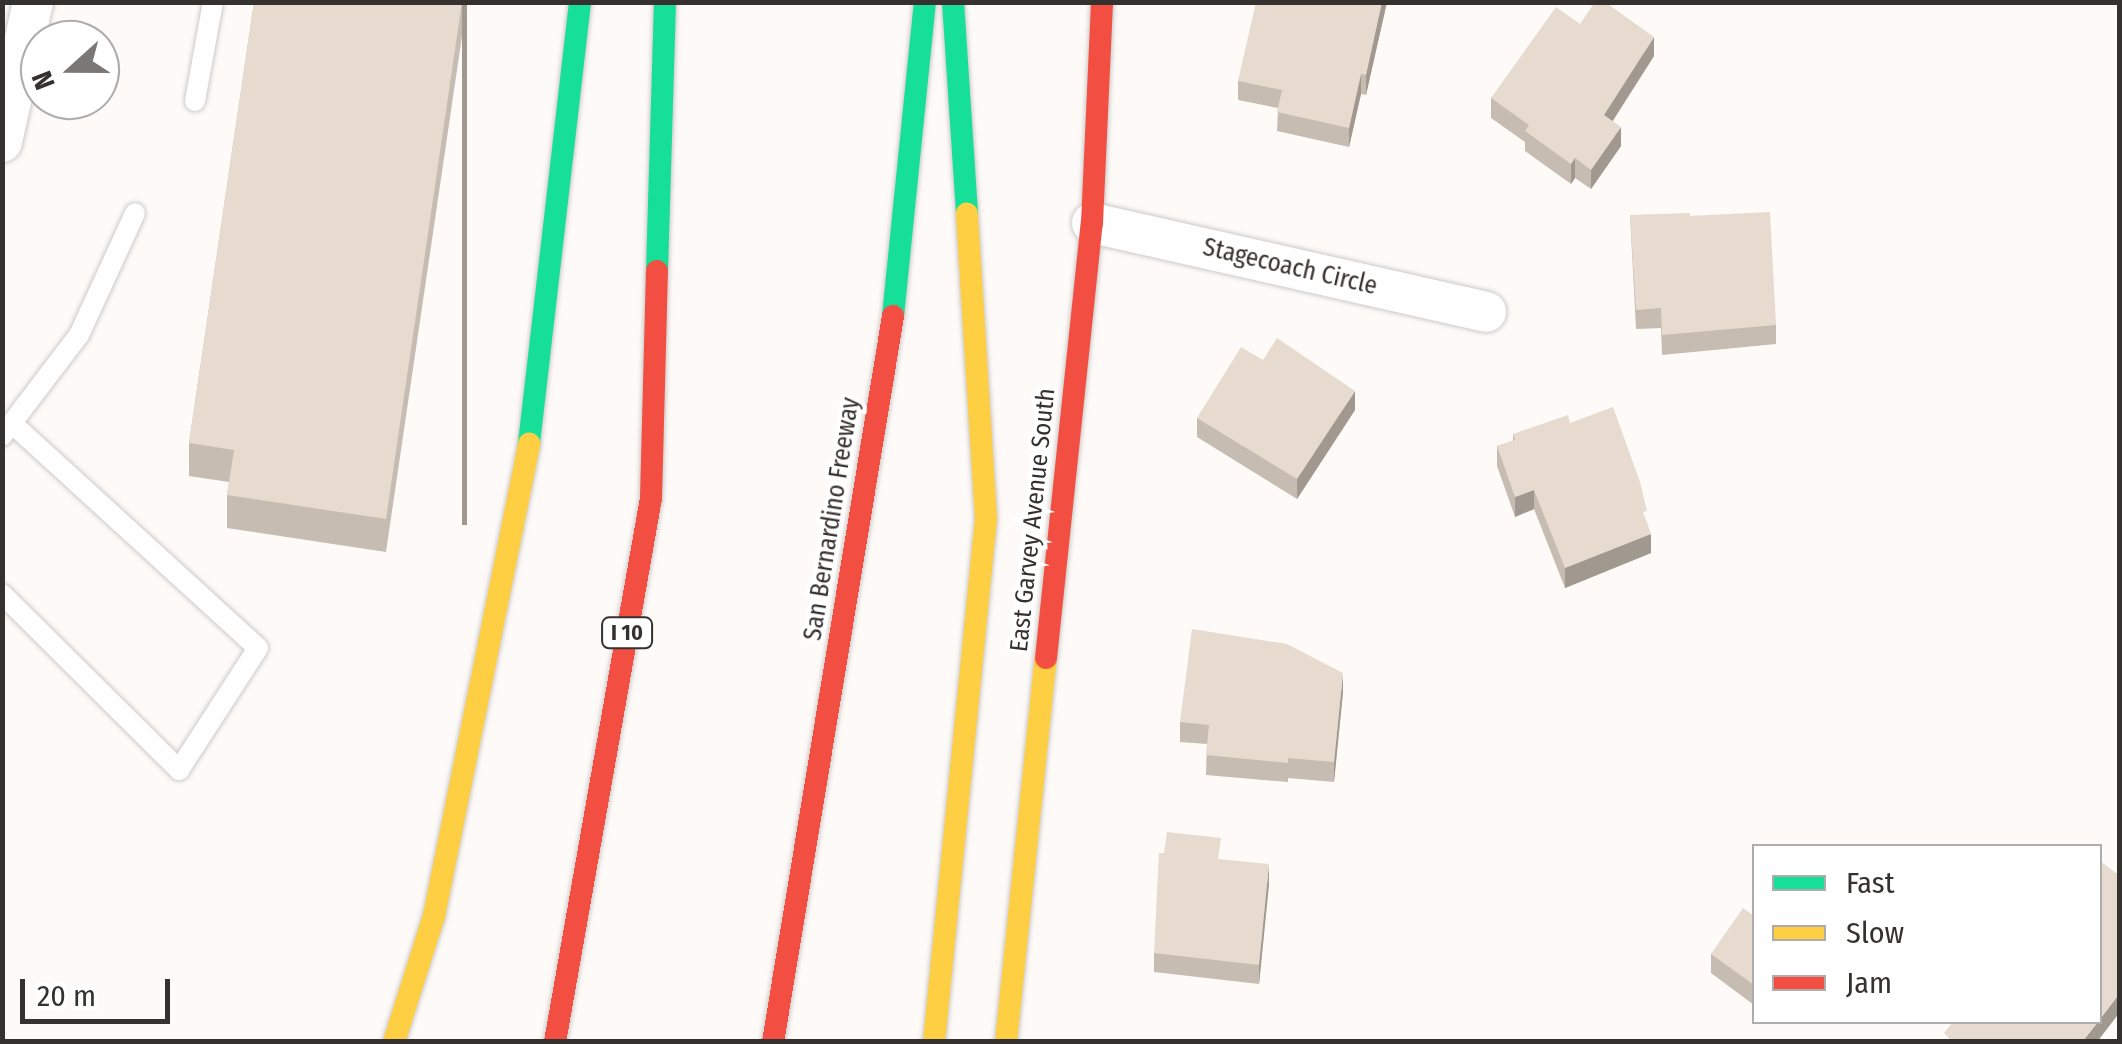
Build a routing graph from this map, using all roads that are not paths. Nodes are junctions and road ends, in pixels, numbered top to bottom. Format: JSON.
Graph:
{"nodes":[{"id":1,"x":34,"y":2,"type":"edge"},
{"id":2,"x":213,"y":2,"type":"edge"},
{"id":3,"x":580,"y":2,"type":"edge"},
{"id":4,"x":665,"y":2,"type":"edge"},
{"id":5,"x":925,"y":2,"type":"edge"},
{"id":6,"x":953,"y":2,"type":"edge"},
{"id":7,"x":1102,"y":2,"type":"edge"},
{"id":8,"x":195,"y":101,"type":"dead end"},
{"id":9,"x":2,"y":142,"type":"edge"},
{"id":10,"x":135,"y":213,"type":"dead end"},
{"id":11,"x":1092,"y":224,"type":"junction"},
{"id":12,"x":1486,"y":312,"type":"dead end"},
{"id":13,"x":7,"y":429,"type":"edge"},
{"id":14,"x":2,"y":594,"type":"edge"},
{"id":15,"x":394,"y":1042,"type":"edge"},
{"id":16,"x":555,"y":1042,"type":"edge"},
{"id":17,"x":773,"y":1042,"type":"edge"},
{"id":18,"x":934,"y":1042,"type":"edge"},
{"id":19,"x":1006,"y":1042,"type":"edge"}],
"edges":[{"from":1,"to":9,"type":"street"},
{"from":2,"to":8,"type":"lane"},
{"from":3,"to":15,"type":"main road"},
{"from":4,"to":16,"type":"main road","number":"I 10"},
{"from":5,"to":17,"type":"main road","name":"San Bernardino Freeway"},
{"from":6,"to":18,"type":"main road"},
{"from":7,"to":11,"type":"main road","name":"East Garvey Avenue South"},
{"from":10,"to":13,"type":"lane"},
{"from":11,"to":12,"type":"street","name":"Stagecoach Circle"},
{"from":11,"to":19,"type":"main road","name":"East Garvey Avenue South"},
{"from":13,"to":14,"type":"lane"}]}
